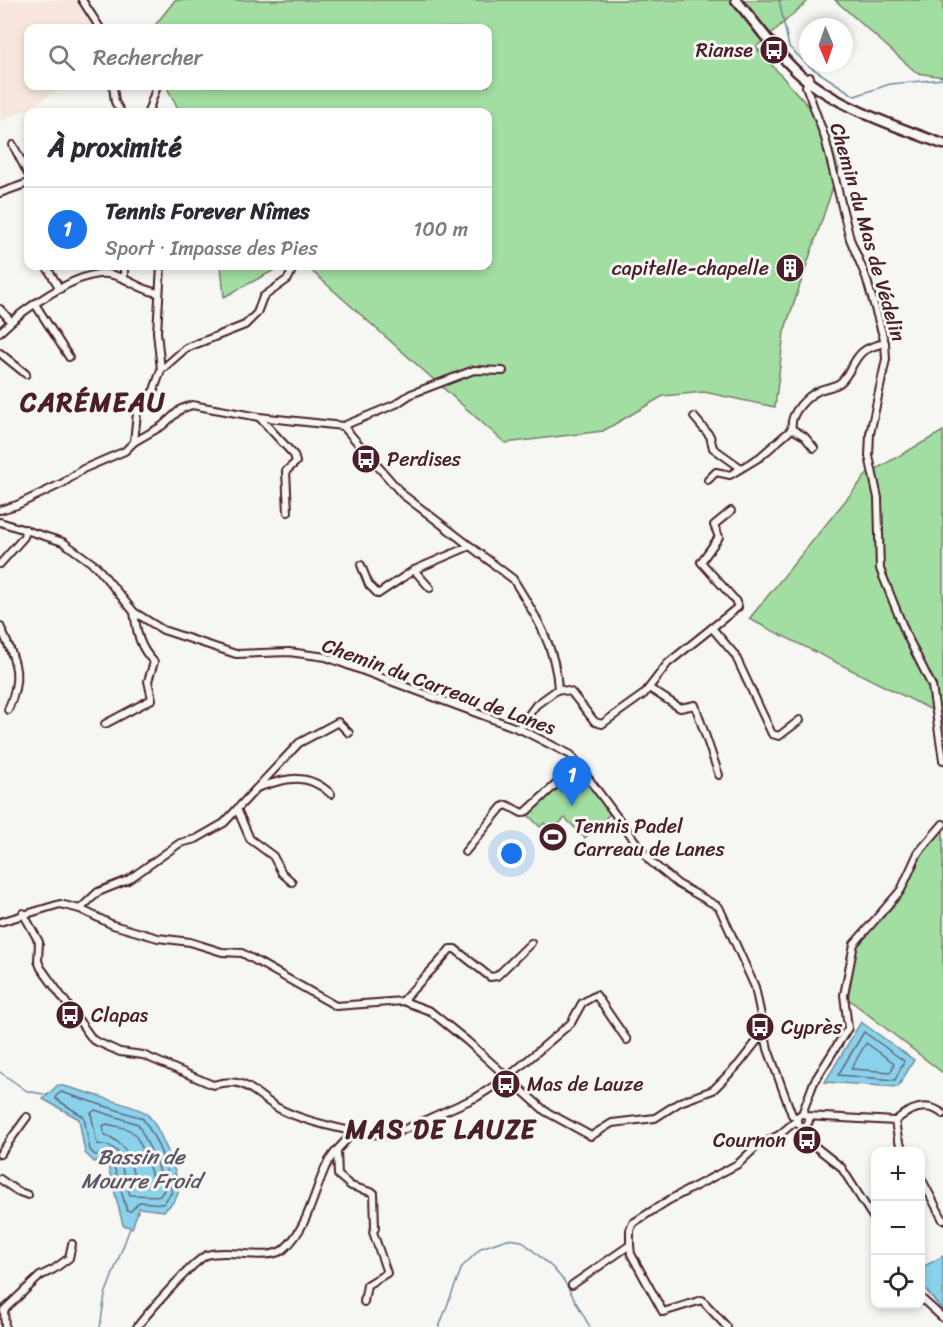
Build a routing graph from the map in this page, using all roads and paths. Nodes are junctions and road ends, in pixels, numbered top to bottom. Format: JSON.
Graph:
{"nodes":[{"id":1,"x":82,"y":0,"type":"edge"},
{"id":2,"x":736,"y":0,"type":"edge"},
{"id":3,"x":97,"y":24,"type":"edge"},
{"id":4,"x":812,"y":81,"type":"junction"},
{"id":5,"x":114,"y":90,"type":"edge"},
{"id":6,"x":155,"y":90,"type":"edge"},
{"id":7,"x":119,"y":108,"type":"edge"},
{"id":8,"x":147,"y":108,"type":"edge"},
{"id":9,"x":943,"y":144,"type":"edge"},
{"id":10,"x":13,"y":145,"type":"dead end"},
{"id":11,"x":24,"y":166,"type":"edge"},
{"id":12,"x":24,"y":184,"type":"edge"},
{"id":13,"x":0,"y":193,"type":"edge"},
{"id":14,"x":48,"y":270,"type":"edge"},
{"id":15,"x":124,"y":270,"type":"edge"},
{"id":16,"x":161,"y":270,"type":"edge"},
{"id":17,"x":292,"y":270,"type":"edge"},
{"id":18,"x":123,"y":278,"type":"junction"},
{"id":19,"x":60,"y":289,"type":"junction"},
{"id":20,"x":159,"y":293,"type":"junction"},
{"id":21,"x":35,"y":304,"type":"junction"},
{"id":22,"x":0,"y":309,"type":"edge"},
{"id":23,"x":11,"y":321,"type":"junction"},
{"id":24,"x":0,"y":332,"type":"edge"},
{"id":25,"x":885,"y":343,"type":"junction"},
{"id":26,"x":0,"y":353,"type":"edge"},
{"id":27,"x":69,"y":357,"type":"dead end"},
{"id":28,"x":161,"y":370,"type":"junction"},
{"id":29,"x":503,"y":371,"type":"dead end"},
{"id":30,"x":27,"y":374,"type":"dead end"},
{"id":31,"x":259,"y":417,"type":"junction"},
{"id":32,"x":694,"y":417,"type":"dead end"},
{"id":33,"x":343,"y":426,"type":"junction"},
{"id":34,"x":792,"y":429,"type":"junction"},
{"id":35,"x":134,"y":442,"type":"junction"},
{"id":36,"x":814,"y":448,"type":"dead end"},
{"id":37,"x":741,"y":468,"type":"junction"},
{"id":38,"x":708,"y":480,"type":"dead end"},
{"id":39,"x":0,"y":510,"type":"edge"},
{"id":40,"x":731,"y":511,"type":"dead end"},
{"id":41,"x":288,"y":512,"type":"dead end"},
{"id":42,"x":0,"y":522,"type":"edge"},
{"id":43,"x":25,"y":529,"type":"junction"},
{"id":44,"x":470,"y":546,"type":"junction"},
{"id":45,"x":0,"y":564,"type":"edge"},
{"id":46,"x":361,"y":565,"type":"dead end"},
{"id":47,"x":414,"y":570,"type":"junction"},
{"id":48,"x":430,"y":588,"type":"dead end"},
{"id":49,"x":134,"y":612,"type":"junction"},
{"id":50,"x":0,"y":626,"type":"edge"},
{"id":51,"x":712,"y":628,"type":"junction"},
{"id":52,"x":649,"y":688,"type":"junction"},
{"id":53,"x":558,"y":689,"type":"junction"},
{"id":54,"x":8,"y":710,"type":"dead end"},
{"id":55,"x":800,"y":720,"type":"dead end"},
{"id":56,"x":105,"y":724,"type":"dead end"},
{"id":57,"x":518,"y":729,"type":"junction"},
{"id":58,"x":348,"y":734,"type":"dead end"},
{"id":59,"x":943,"y":760,"type":"edge"},
{"id":60,"x":578,"y":764,"type":"junction"},
{"id":61,"x":719,"y":775,"type":"dead end"},
{"id":62,"x":258,"y":788,"type":"junction"},
{"id":63,"x":332,"y":794,"type":"dead end"},
{"id":64,"x":237,"y":809,"type":"junction"},
{"id":65,"x":943,"y":824,"type":"edge"},
{"id":66,"x":465,"y":852,"type":"dead end"},
{"id":67,"x":292,"y":882,"type":"dead end"},
{"id":68,"x":80,"y":909,"type":"junction"},
{"id":69,"x":22,"y":914,"type":"junction"},
{"id":70,"x":0,"y":922,"type":"edge"},
{"id":71,"x":531,"y":943,"type":"dead end"},
{"id":72,"x":403,"y":1001,"type":"junction"},
{"id":73,"x":764,"y":1032,"type":"junction"},
{"id":74,"x":627,"y":1040,"type":"dead end"},
{"id":75,"x":508,"y":1077,"type":"junction"},
{"id":76,"x":943,"y":1114,"type":"edge"},
{"id":77,"x":27,"y":1117,"type":"dead end"},
{"id":78,"x":803,"y":1120,"type":"junction"},
{"id":79,"x":895,"y":1121,"type":"junction"},
{"id":80,"x":353,"y":1133,"type":"junction"},
{"id":81,"x":902,"y":1147,"type":"edge"},
{"id":82,"x":337,"y":1150,"type":"junction"},
{"id":83,"x":0,"y":1154,"type":"edge"},
{"id":84,"x":0,"y":1179,"type":"edge"},
{"id":85,"x":925,"y":1184,"type":"edge"},
{"id":86,"x":28,"y":1195,"type":"dead end"},
{"id":87,"x":860,"y":1200,"type":"junction"},
{"id":88,"x":871,"y":1210,"type":"edge"},
{"id":89,"x":871,"y":1215,"type":"edge"},
{"id":90,"x":943,"y":1220,"type":"edge"},
{"id":91,"x":72,"y":1244,"type":"dead end"},
{"id":92,"x":630,"y":1245,"type":"junction"},
{"id":93,"x":572,"y":1285,"type":"dead end"},
{"id":94,"x":925,"y":1301,"type":"edge"},
{"id":95,"x":364,"y":1302,"type":"dead end"},
{"id":96,"x":2,"y":1307,"type":"edge"},
{"id":97,"x":940,"y":1316,"type":"edge"},
{"id":98,"x":943,"y":1324,"type":"edge"},
{"id":99,"x":5,"y":1327,"type":"edge"},
{"id":100,"x":137,"y":1327,"type":"edge"},
{"id":101,"x":727,"y":1327,"type":"edge"}],
"edges":[{"from":1,"to":3,"type":"street"},
{"from":2,"to":4,"type":"main road"},
{"from":4,"to":9,"type":"main road"},
{"from":4,"to":25,"type":"street","name":"Chemin du Mas de Védelin"},
{"from":5,"to":7,"type":"street"},
{"from":6,"to":8,"type":"street"},
{"from":10,"to":11,"type":"street"},
{"from":12,"to":13,"type":"street"},
{"from":14,"to":19,"type":"street"},
{"from":15,"to":18,"type":"street"},
{"from":16,"to":20,"type":"street"},
{"from":17,"to":28,"type":"street"},
{"from":18,"to":19,"type":"street"},
{"from":18,"to":20,"type":"street"},
{"from":19,"to":21,"type":"street"},
{"from":20,"to":28,"type":"street"},
{"from":21,"to":23,"type":"street"},
{"from":21,"to":27,"type":"street"},
{"from":22,"to":23,"type":"street"},
{"from":23,"to":24,"type":"street"},
{"from":25,"to":34,"type":"street"},
{"from":25,"to":59,"type":"street","name":"Chemin du Mas de Védelin"},
{"from":26,"to":30,"type":"street"},
{"from":28,"to":35,"type":"street"},
{"from":29,"to":33,"type":"street"},
{"from":31,"to":33,"type":"street"},
{"from":31,"to":35,"type":"street"},
{"from":31,"to":41,"type":"street"},
{"from":32,"to":37,"type":"street"},
{"from":33,"to":44,"type":"street"},
{"from":34,"to":36,"type":"street"},
{"from":34,"to":37,"type":"street"},
{"from":35,"to":39,"type":"street"},
{"from":37,"to":38,"type":"street"},
{"from":40,"to":51,"type":"street"},
{"from":42,"to":43,"type":"street","name":"Chemin du Carreau de Lanes"},
{"from":43,"to":45,"type":"street"},
{"from":43,"to":49,"type":"street","name":"Chemin du Carreau de Lanes"},
{"from":44,"to":47,"type":"street"},
{"from":44,"to":53,"type":"street"},
{"from":46,"to":47,"type":"street"},
{"from":47,"to":48,"type":"street"},
{"from":49,"to":56,"type":"street"},
{"from":49,"to":57,"type":"street","name":"Chemin du Carreau de Lanes"},
{"from":50,"to":54,"type":"street"},
{"from":51,"to":52,"type":"street"},
{"from":51,"to":55,"type":"street"},
{"from":52,"to":53,"type":"street"},
{"from":52,"to":61,"type":"street"},
{"from":53,"to":57,"type":"street"},
{"from":57,"to":60,"type":"street","name":"Chemin du Carreau de Lanes"},
{"from":58,"to":62,"type":"street"},
{"from":60,"to":66,"type":"street"},
{"from":60,"to":73,"type":"street","name":"Chemin du Carreau de Lanes"},
{"from":62,"to":63,"type":"street"},
{"from":62,"to":64,"type":"street"},
{"from":64,"to":67,"type":"street"},
{"from":64,"to":68,"type":"street"},
{"from":65,"to":78,"type":"street"},
{"from":68,"to":69,"type":"street"},
{"from":68,"to":72,"type":"street"},
{"from":69,"to":70,"type":"street"},
{"from":69,"to":80,"type":"street"},
{"from":71,"to":72,"type":"street"},
{"from":72,"to":75,"type":"street"},
{"from":73,"to":75,"type":"street"},
{"from":73,"to":78,"type":"street","name":"Chemin du Carreau de Lanes"},
{"from":74,"to":75,"type":"street"},
{"from":75,"to":80,"type":"street"},
{"from":76,"to":79,"type":"street"},
{"from":77,"to":83,"type":"street"},
{"from":78,"to":79,"type":"street"},
{"from":78,"to":87,"type":"street","name":"Chemin du Carreau de Lanes"},
{"from":78,"to":92,"type":"street"},
{"from":79,"to":81,"type":"street"},
{"from":80,"to":82,"type":"street"},
{"from":82,"to":95,"type":"street"},
{"from":82,"to":100,"type":"street"},
{"from":84,"to":86,"type":"street"},
{"from":85,"to":90,"type":"street"},
{"from":87,"to":88,"type":"street","name":"Chemin du Carreau de Lanes"},
{"from":87,"to":89,"type":"street","name":"Chemin du Carreau de Lanes"},
{"from":91,"to":96,"type":"street"},
{"from":92,"to":93,"type":"street"},
{"from":92,"to":101,"type":"street"},
{"from":94,"to":97,"type":"street"},
{"from":96,"to":99,"type":"street"},
{"from":97,"to":98,"type":"street"}]}
